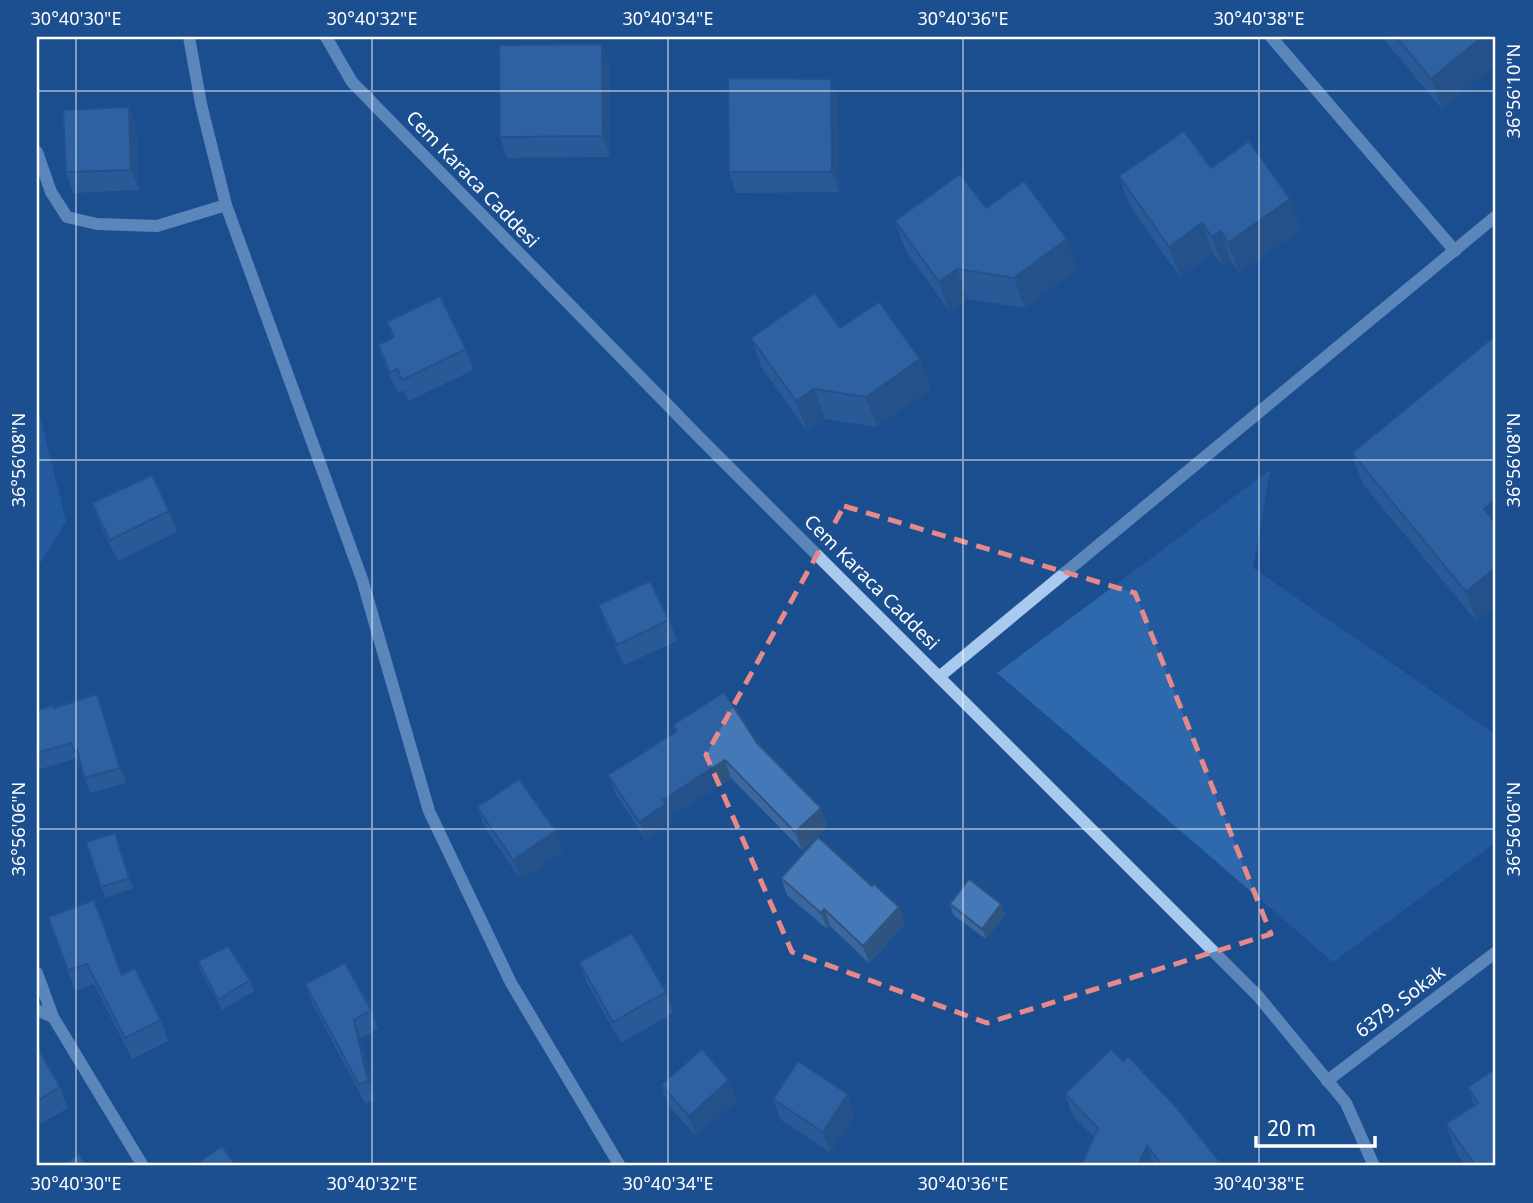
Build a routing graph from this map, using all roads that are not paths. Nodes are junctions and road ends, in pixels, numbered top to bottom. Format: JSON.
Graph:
{"nodes":[{"id":1,"x":189,"y":37,"type":"edge"},
{"id":2,"x":326,"y":37,"type":"edge"},
{"id":3,"x":1270,"y":37,"type":"edge"},
{"id":4,"x":37,"y":152,"type":"edge"},
{"id":5,"x":226,"y":205,"type":"junction"},
{"id":6,"x":1496,"y":216,"type":"edge"},
{"id":7,"x":1455,"y":251,"type":"junction"},
{"id":8,"x":939,"y":677,"type":"junction"},
{"id":9,"x":1496,"y":952,"type":"edge"},
{"id":10,"x":37,"y":973,"type":"edge"},
{"id":11,"x":37,"y":1010,"type":"edge"},
{"id":12,"x":53,"y":1017,"type":"junction"},
{"id":13,"x":1327,"y":1081,"type":"junction"},
{"id":14,"x":143,"y":1166,"type":"edge"},
{"id":15,"x":620,"y":1166,"type":"edge"},
{"id":16,"x":1374,"y":1166,"type":"edge"}],
"edges":[{"from":1,"to":5,"type":"street"},
{"from":2,"to":8,"type":"street","name":"Cem Karaca Caddesi"},
{"from":3,"to":7,"type":"street"},
{"from":4,"to":5,"type":"street"},
{"from":5,"to":15,"type":"street"},
{"from":6,"to":7,"type":"street"},
{"from":7,"to":8,"type":"street"},
{"from":8,"to":13,"type":"street","name":"Cem Karaca Caddesi"},
{"from":9,"to":13,"type":"street","name":"6379. Sokak"},
{"from":10,"to":12,"type":"street"},
{"from":11,"to":12,"type":"street"},
{"from":12,"to":14,"type":"street"},
{"from":13,"to":16,"type":"street","name":"Cem Karaca Caddesi"}]}
